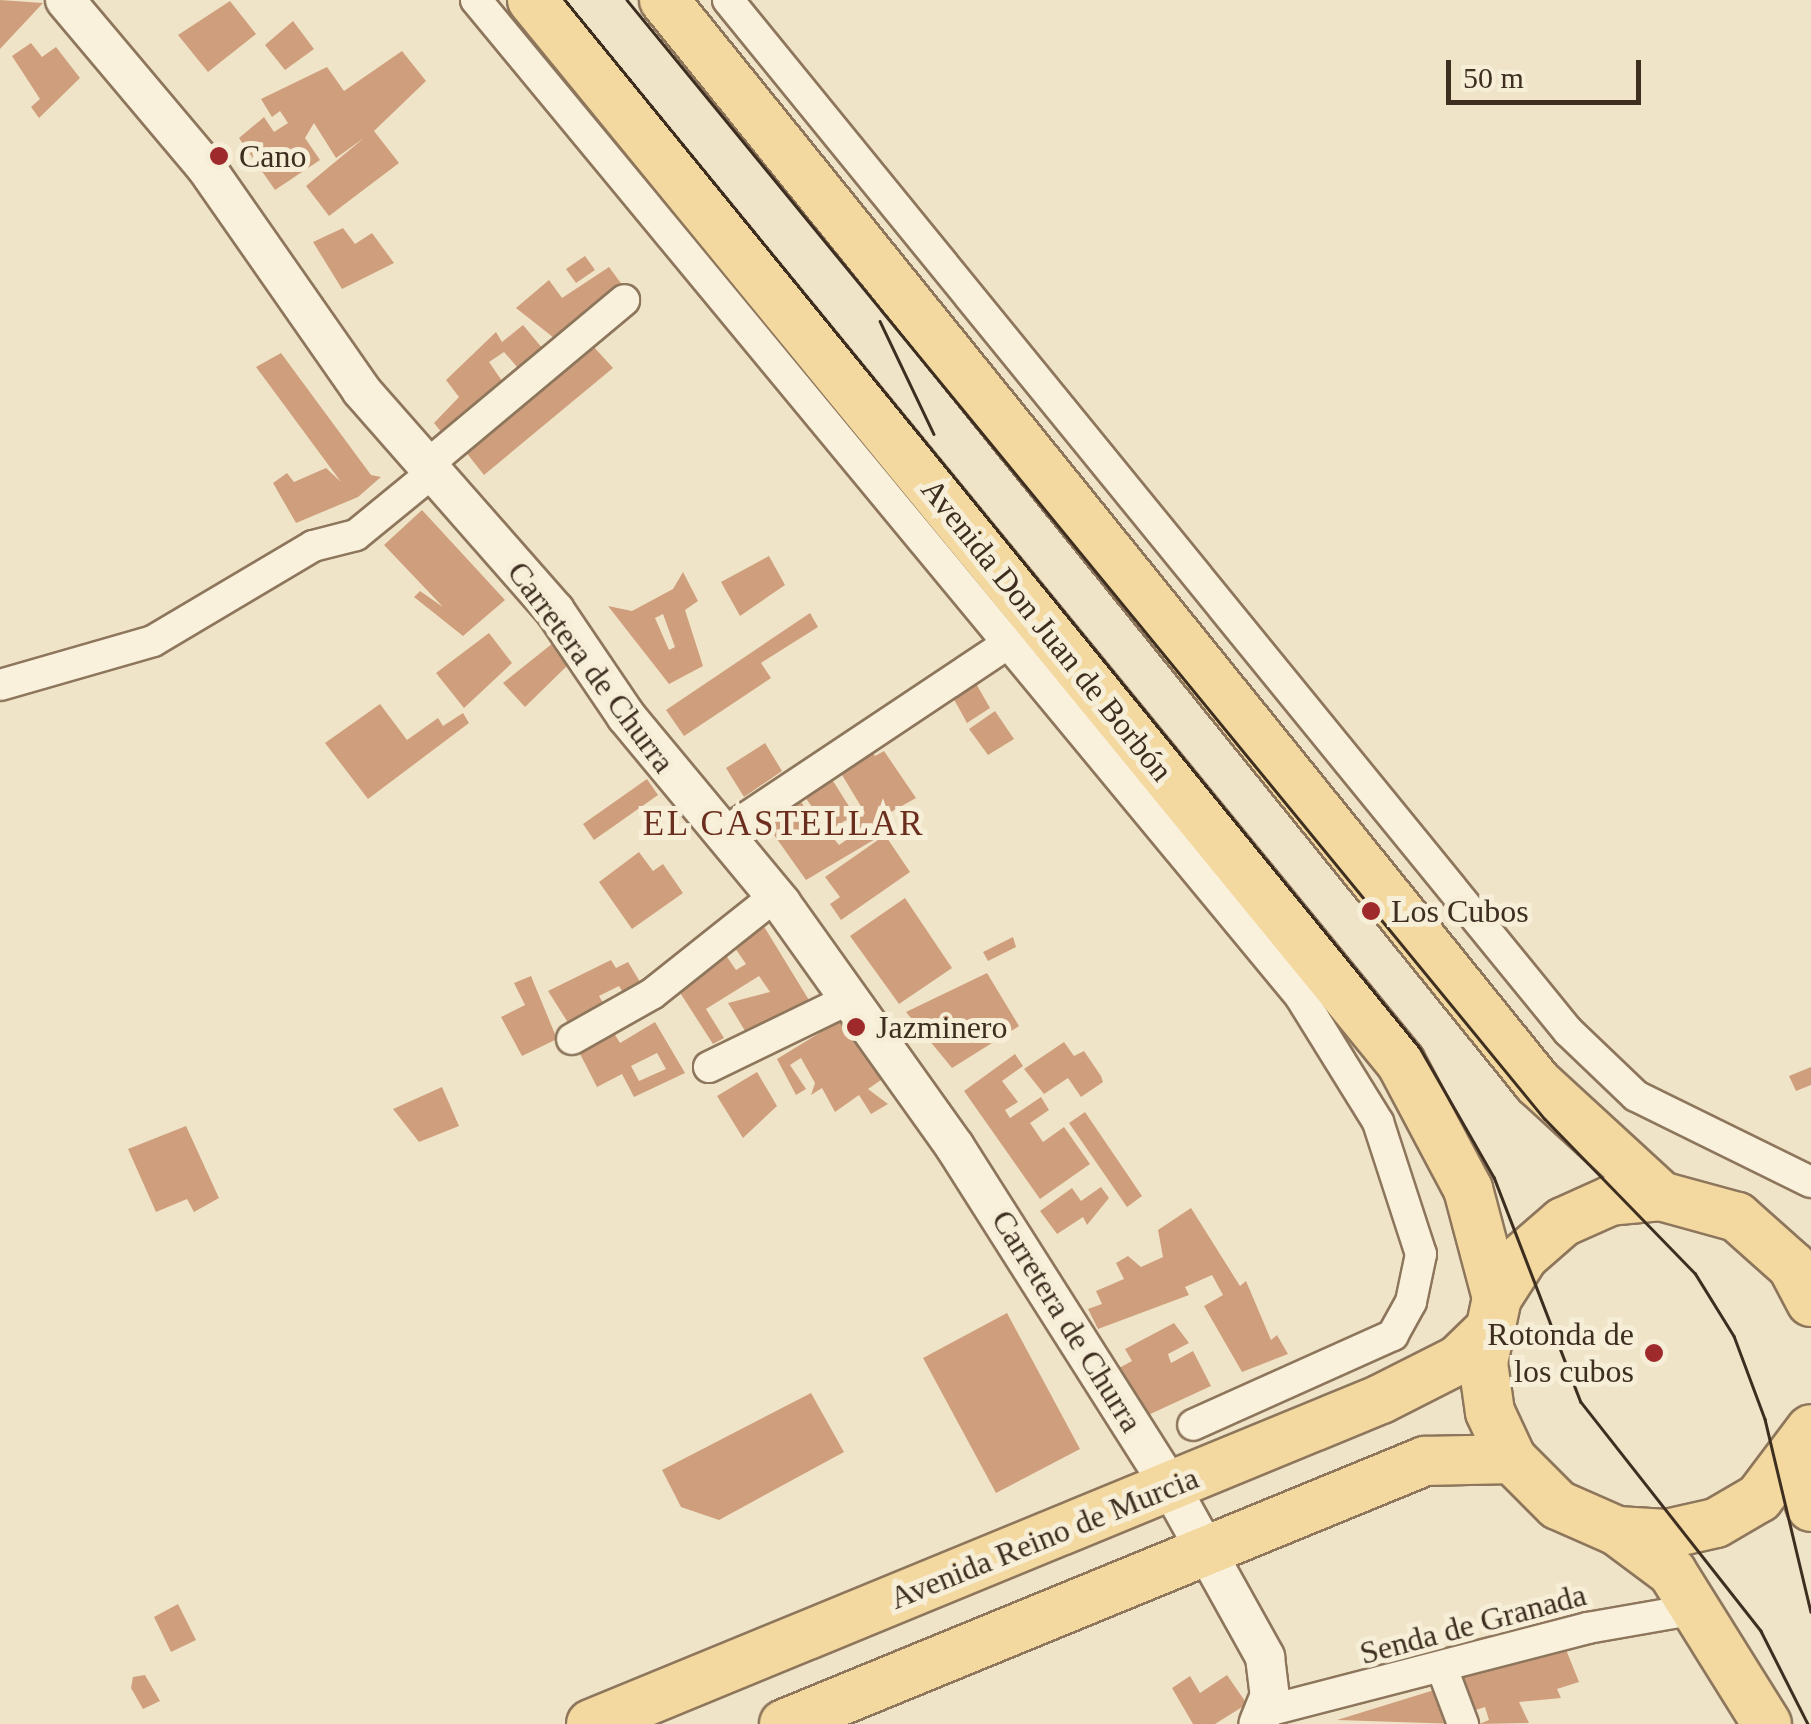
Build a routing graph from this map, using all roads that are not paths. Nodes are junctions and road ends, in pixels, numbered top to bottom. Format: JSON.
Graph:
{"nodes":[{"id":1,"x":65,"y":0,"type":"edge"},
{"id":2,"x":476,"y":0,"type":"edge"},
{"id":3,"x":532,"y":0,"type":"edge"},
{"id":4,"x":664,"y":0,"type":"edge"},
{"id":5,"x":728,"y":0,"type":"edge"},
{"id":6,"x":624,"y":300,"type":"dead end"},
{"id":7,"x":430,"y":469,"type":"junction"},
{"id":8,"x":1011,"y":641,"type":"junction"},
{"id":9,"x":0,"y":685,"type":"edge"},
{"id":10,"x":722,"y":834,"type":"junction"},
{"id":11,"x":775,"y":896,"type":"junction"},
{"id":12,"x":851,"y":998,"type":"junction"},
{"id":13,"x":572,"y":1040,"type":"dead end"},
{"id":14,"x":710,"y":1066,"type":"dead end"},
{"id":15,"x":1811,"y":1182,"type":"edge"},
{"id":16,"x":1661,"y":1196,"type":"junction"},
{"id":17,"x":1790,"y":1245,"type":"edge"},
{"id":18,"x":1811,"y":1302,"type":"edge"},
{"id":19,"x":1491,"y":1316,"type":"junction"},
{"id":20,"x":1193,"y":1424,"type":"dead end"},
{"id":21,"x":1802,"y":1445,"type":"edge"},
{"id":22,"x":1512,"y":1459,"type":"junction"},
{"id":23,"x":1170,"y":1486,"type":"junction"},
{"id":24,"x":1811,"y":1507,"type":"edge"},
{"id":25,"x":1617,"y":1531,"type":"junction"},
{"id":26,"x":1206,"y":1551,"type":"junction"},
{"id":27,"x":1696,"y":1610,"type":"junction"},
{"id":28,"x":1442,"y":1668,"type":"junction"},
{"id":29,"x":1285,"y":1716,"type":"edge"},
{"id":30,"x":592,"y":1724,"type":"edge"},
{"id":31,"x":784,"y":1724,"type":"edge"},
{"id":32,"x":1463,"y":1724,"type":"edge"},
{"id":33,"x":1766,"y":1724,"type":"edge"}],
"edges":[{"from":1,"to":7,"type":"street","name":"Carretera de Churra"},
{"from":2,"to":8,"type":"street"},
{"from":3,"to":19,"type":"main road","name":"Avenida Don Juan de Borbón"},
{"from":4,"to":16,"type":"main road"},
{"from":5,"to":15,"type":"street"},
{"from":6,"to":7,"type":"street"},
{"from":7,"to":9,"type":"street"},
{"from":7,"to":10,"type":"street","name":"Carretera de Churra"},
{"from":8,"to":10,"type":"street"},
{"from":8,"to":20,"type":"street"},
{"from":10,"to":11,"type":"street","name":"Carretera de Churra"},
{"from":11,"to":12,"type":"street","name":"Carretera de Churra"},
{"from":11,"to":13,"type":"street"},
{"from":12,"to":14,"type":"street"},
{"from":12,"to":23,"type":"street","name":"Carretera de Churra"},
{"from":16,"to":17,"type":"main road"},
{"from":16,"to":19,"type":"main road"},
{"from":17,"to":18,"type":"main road"},
{"from":19,"to":22,"type":"main road","name":"Avenida Don Juan de Borbón"},
{"from":19,"to":23,"type":"main road","name":"Avenida Reino de Murcia"},
{"from":21,"to":24,"type":"main road"},
{"from":21,"to":25,"type":"main road"},
{"from":22,"to":25,"type":"main road","name":"Avenida Don Juan de Borbón"},
{"from":22,"to":26,"type":"main road"},
{"from":23,"to":26,"type":"street","name":"Carretera de Churra"},
{"from":23,"to":30,"type":"main road","name":"Avenida Reino de Murcia"},
{"from":25,"to":27,"type":"main road"},
{"from":26,"to":29,"type":"street","name":"Carretera de Churra"},
{"from":26,"to":31,"type":"main road"},
{"from":27,"to":28,"type":"street","name":"Senda de Granada"},
{"from":27,"to":33,"type":"main road"},
{"from":28,"to":29,"type":"street","name":"Senda de Granada"},
{"from":28,"to":32,"type":"street"}]}
